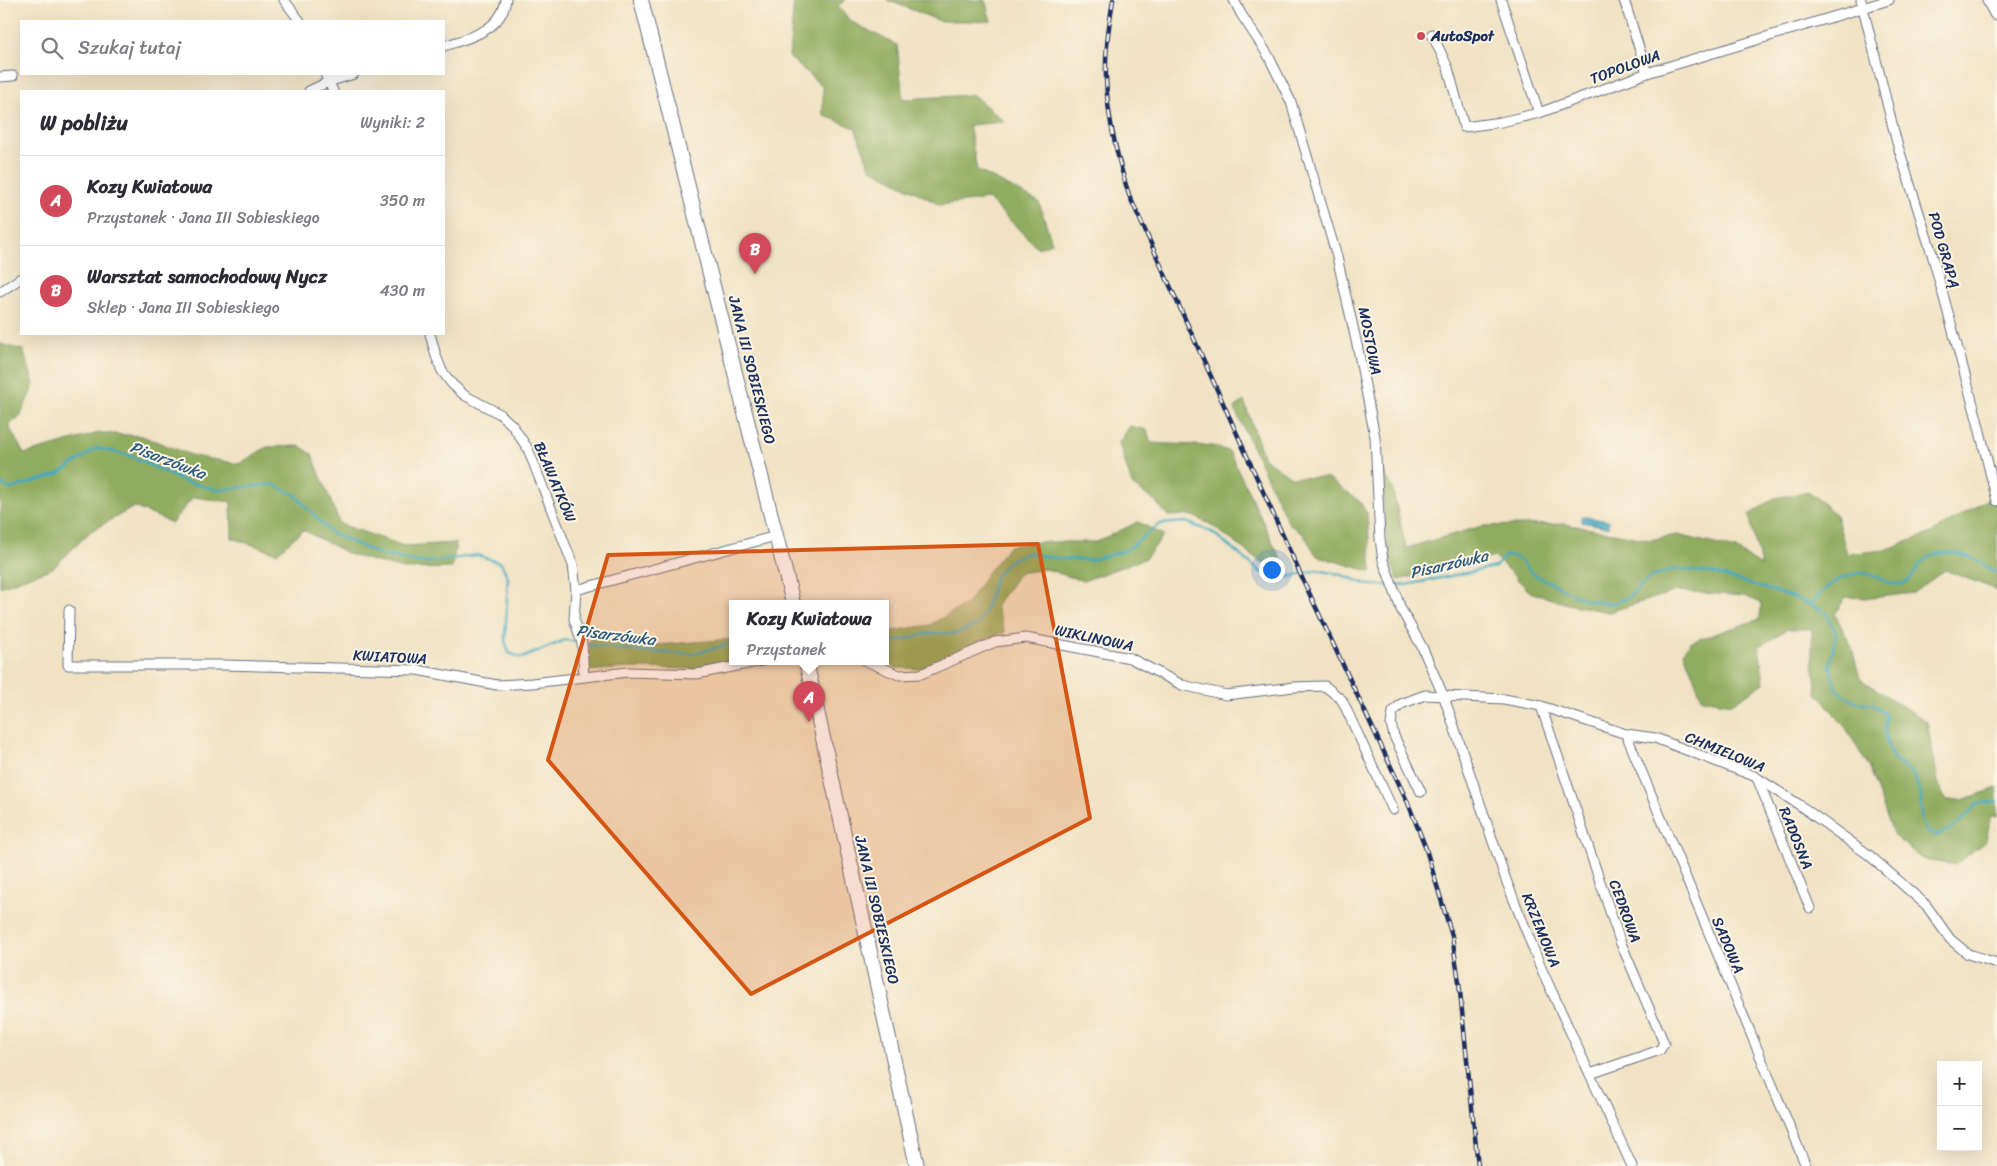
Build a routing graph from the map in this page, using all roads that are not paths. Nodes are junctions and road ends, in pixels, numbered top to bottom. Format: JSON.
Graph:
{"nodes":[{"id":1,"x":284,"y":0,"type":"edge"},
{"id":2,"x":506,"y":0,"type":"edge"},
{"id":3,"x":641,"y":0,"type":"edge"},
{"id":4,"x":1234,"y":0,"type":"edge"},
{"id":5,"x":1501,"y":0,"type":"edge"},
{"id":6,"x":1624,"y":0,"type":"edge"},
{"id":7,"x":1889,"y":0,"type":"edge"},
{"id":8,"x":1990,"y":0,"type":"edge"},
{"id":9,"x":1862,"y":3,"type":"edge"},
{"id":10,"x":1997,"y":12,"type":"edge"},
{"id":11,"x":299,"y":20,"type":"edge"},
{"id":12,"x":1432,"y":34,"type":"dead end"},
{"id":13,"x":445,"y":46,"type":"edge"},
{"id":14,"x":1647,"y":73,"type":"junction"},
{"id":15,"x":347,"y":75,"type":"edge"},
{"id":16,"x":13,"y":76,"type":"dead end"},
{"id":17,"x":0,"y":77,"type":"edge"},
{"id":18,"x":326,"y":78,"type":"edge"},
{"id":19,"x":310,"y":90,"type":"edge"},
{"id":20,"x":332,"y":90,"type":"edge"},
{"id":21,"x":1539,"y":113,"type":"junction"},
{"id":22,"x":20,"y":279,"type":"edge"},
{"id":23,"x":0,"y":292,"type":"edge"},
{"id":24,"x":430,"y":335,"type":"edge"},
{"id":25,"x":1997,"y":501,"type":"edge"},
{"id":26,"x":776,"y":536,"type":"junction"},
{"id":27,"x":576,"y":590,"type":"junction"},
{"id":28,"x":791,"y":600,"type":"edge"},
{"id":29,"x":69,"y":610,"type":"dead end"},
{"id":30,"x":742,"y":665,"type":"edge"},
{"id":31,"x":807,"y":665,"type":"edge"},
{"id":32,"x":875,"y":665,"type":"edge"},
{"id":33,"x":584,"y":678,"type":"junction"},
{"id":34,"x":1444,"y":697,"type":"junction"},
{"id":35,"x":1542,"y":706,"type":"junction"},
{"id":36,"x":1626,"y":734,"type":"junction"},
{"id":37,"x":1757,"y":778,"type":"junction"},
{"id":38,"x":1421,"y":792,"type":"dead end"},
{"id":39,"x":1393,"y":810,"type":"dead end"},
{"id":40,"x":1810,"y":908,"type":"dead end"},
{"id":41,"x":1997,"y":963,"type":"edge"},
{"id":42,"x":1590,"y":1074,"type":"junction"},
{"id":43,"x":917,"y":1166,"type":"edge"},
{"id":44,"x":1632,"y":1166,"type":"edge"},
{"id":45,"x":1806,"y":1166,"type":"edge"}],
"edges":[{"from":1,"to":11,"type":"street"},
{"from":2,"to":13,"type":"street"},
{"from":3,"to":26,"type":"street","name":"JANA III SOBIESKIEGO"},
{"from":4,"to":34,"type":"street","name":"MOSTOWA"},
{"from":5,"to":21,"type":"street"},
{"from":6,"to":14,"type":"street"},
{"from":7,"to":9,"type":"street","name":"TOPOLOWA"},
{"from":8,"to":10,"type":"main road"},
{"from":9,"to":14,"type":"street","name":"TOPOLOWA"},
{"from":9,"to":25,"type":"street","name":"POD GRAPĄ"},
{"from":12,"to":21,"type":"street","name":"TOPOLOWA"},
{"from":14,"to":21,"type":"street","name":"TOPOLOWA"},
{"from":15,"to":18,"type":"street"},
{"from":16,"to":17,"type":"street"},
{"from":18,"to":19,"type":"street"},
{"from":18,"to":20,"type":"street"},
{"from":22,"to":23,"type":"street"},
{"from":24,"to":27,"type":"street","name":"BŁAWATKÓW"},
{"from":26,"to":27,"type":"street"},
{"from":26,"to":28,"type":"street","name":"JANA III SOBIESKIEGO"},
{"from":27,"to":33,"type":"street","name":"BŁAWATKÓW"},
{"from":29,"to":33,"type":"street","name":"KWIATOWA"},
{"from":30,"to":33,"type":"street","name":"KWIATOWA"},
{"from":31,"to":43,"type":"street","name":"JANA III SOBIESKIEGO"},
{"from":32,"to":39,"type":"street","name":"WIKLINOWA"},
{"from":34,"to":35,"type":"street","name":"CHMIELOWA"},
{"from":34,"to":38,"type":"street"},
{"from":34,"to":42,"type":"street","name":"KRZEMOWA"},
{"from":35,"to":36,"type":"street","name":"CHMIELOWA"},
{"from":35,"to":42,"type":"street","name":"CEDROWA"},
{"from":36,"to":37,"type":"street","name":"CHMIELOWA"},
{"from":36,"to":45,"type":"street","name":"SADOWA"},
{"from":37,"to":40,"type":"street","name":"RADOSNA"},
{"from":37,"to":41,"type":"street","name":"CHMIELOWA"},
{"from":42,"to":44,"type":"street","name":"KRZEMOWA"}]}
